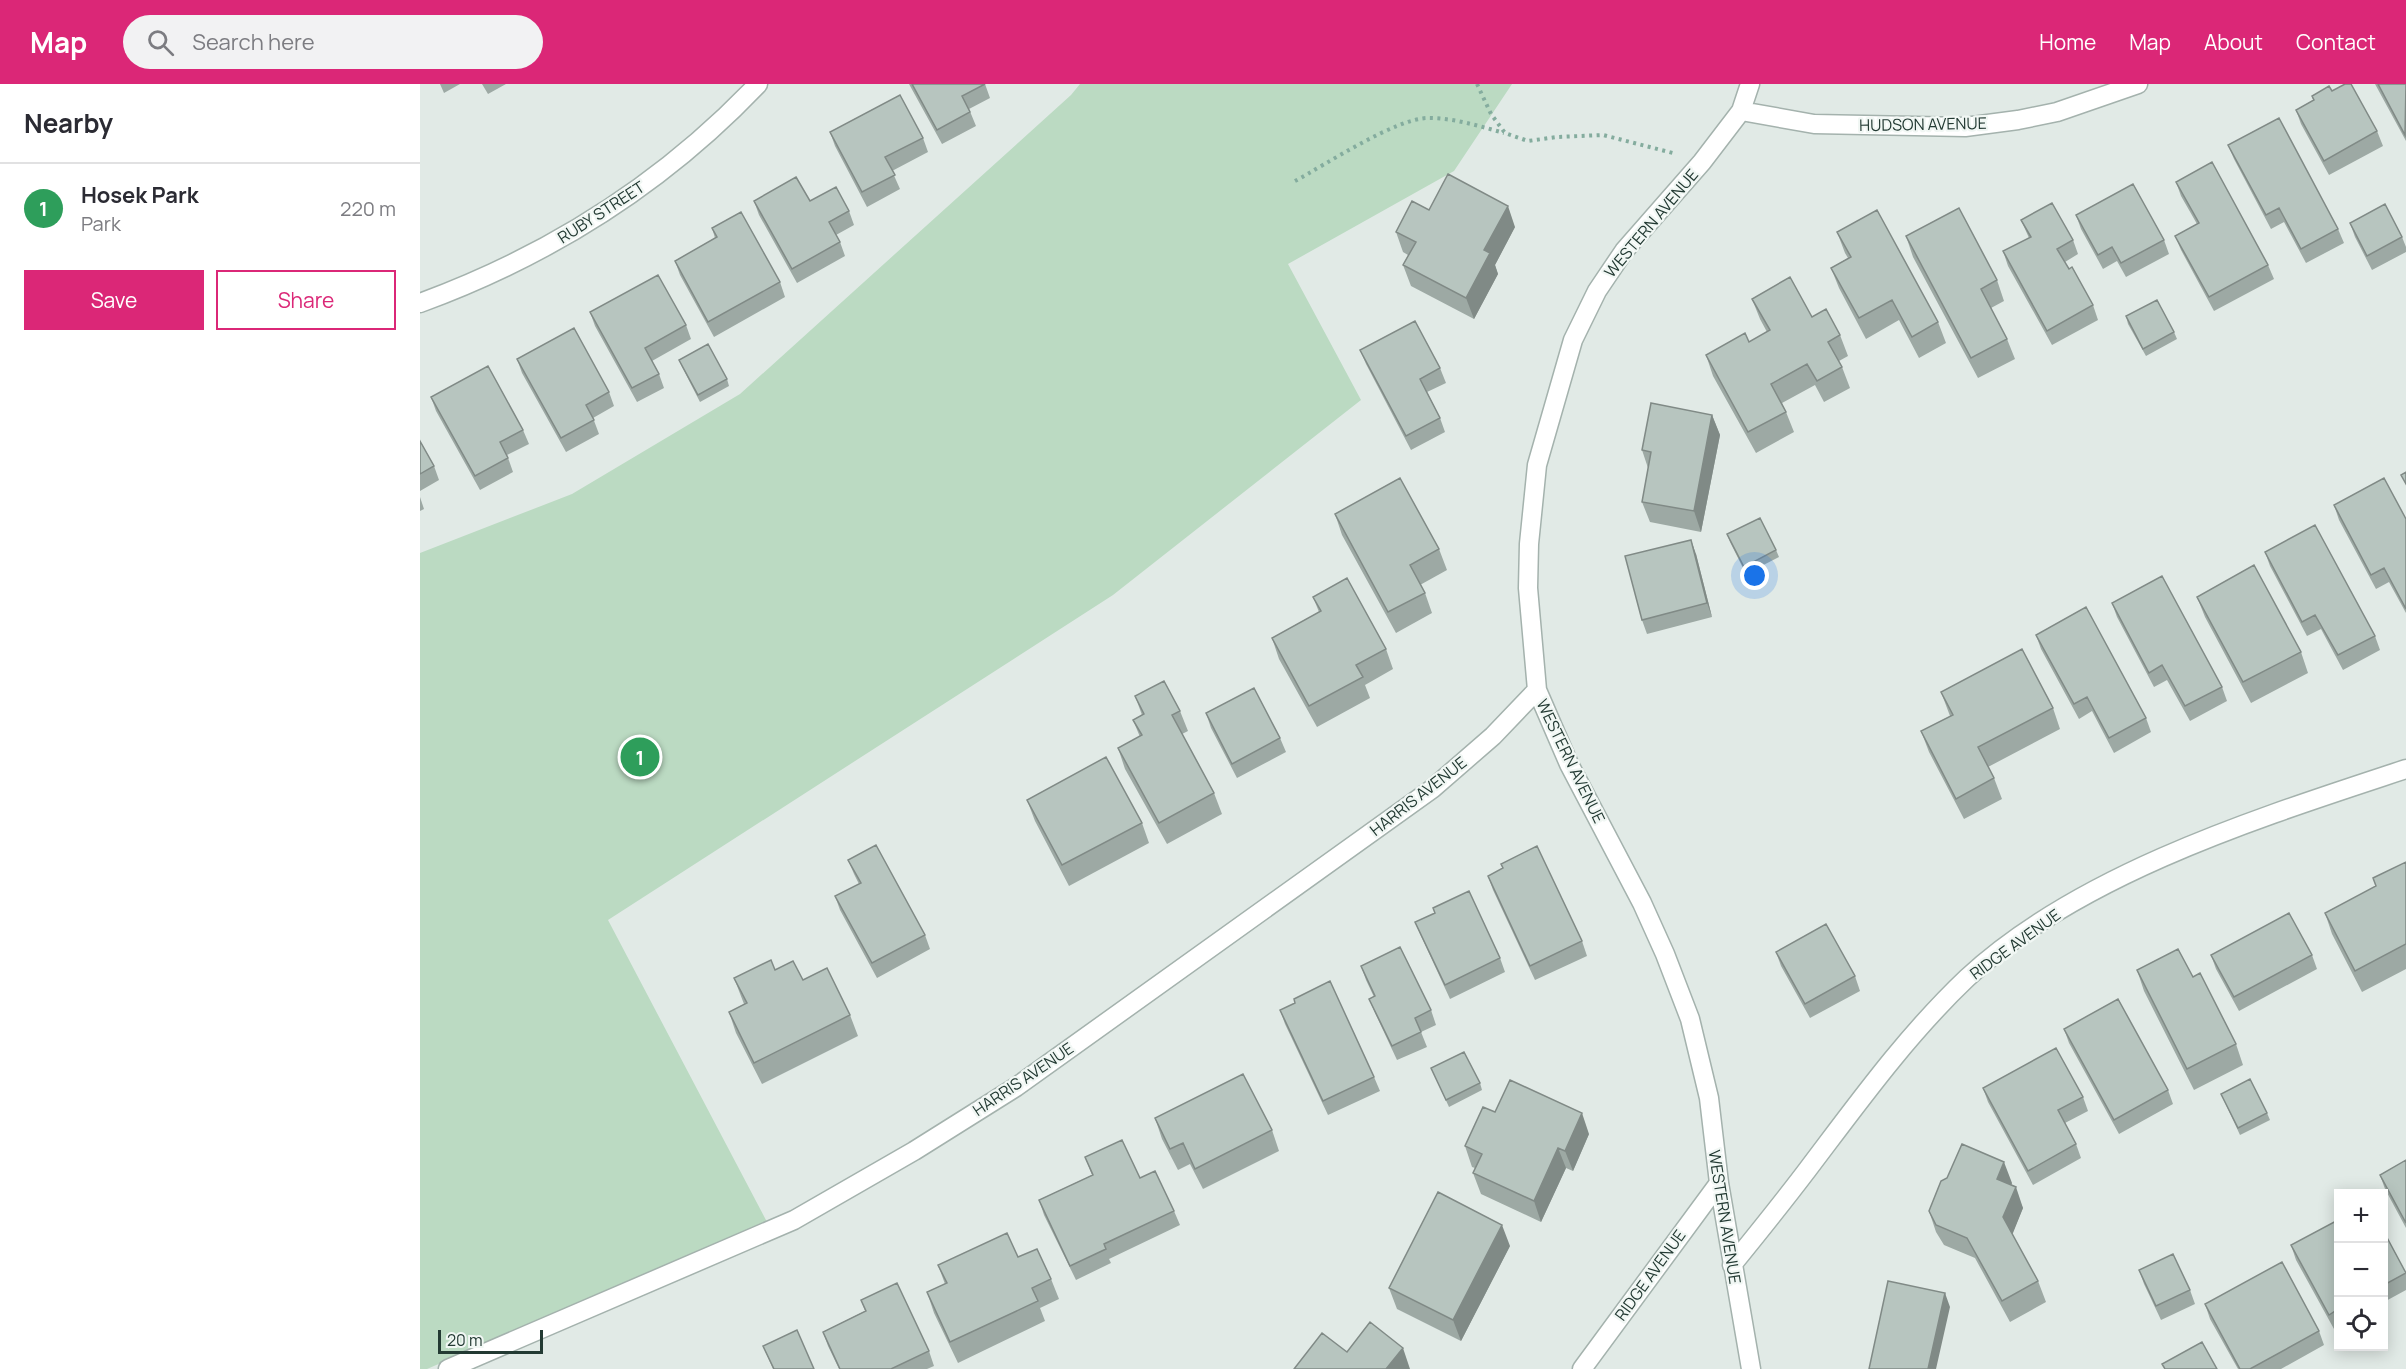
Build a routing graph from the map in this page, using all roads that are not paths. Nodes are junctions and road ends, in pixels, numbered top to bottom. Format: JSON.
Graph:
{"nodes":[{"id":1,"x":758,"y":84,"type":"edge"},
{"id":2,"x":1750,"y":84,"type":"edge"},
{"id":3,"x":2138,"y":84,"type":"edge"},
{"id":4,"x":1741,"y":111,"type":"junction"},
{"id":5,"x":420,"y":303,"type":"edge"},
{"id":6,"x":1537,"y":690,"type":"junction"},
{"id":7,"x":2406,"y":769,"type":"edge"},
{"id":8,"x":1719,"y":1183,"type":"junction"},
{"id":9,"x":1732,"y":1265,"type":"junction"},
{"id":10,"x":448,"y":1369,"type":"edge"},
{"id":11,"x":1582,"y":1369,"type":"edge"},
{"id":12,"x":1751,"y":1369,"type":"edge"}],
"edges":[{"from":1,"to":5,"type":"street","name":"RUBY STREET"},
{"from":2,"to":4,"type":"street","name":"WESTERN AVENUE"},
{"from":3,"to":4,"type":"street","name":"HUDSON AVENUE"},
{"from":4,"to":6,"type":"street","name":"WESTERN AVENUE"},
{"from":6,"to":8,"type":"street","name":"WESTERN AVENUE"},
{"from":6,"to":10,"type":"street","name":"HARRIS AVENUE"},
{"from":7,"to":9,"type":"street","name":"RIDGE AVENUE"},
{"from":8,"to":9,"type":"street","name":"WESTERN AVENUE"},
{"from":8,"to":11,"type":"street","name":"RIDGE AVENUE"},
{"from":9,"to":12,"type":"street","name":"WESTERN AVENUE"}]}
